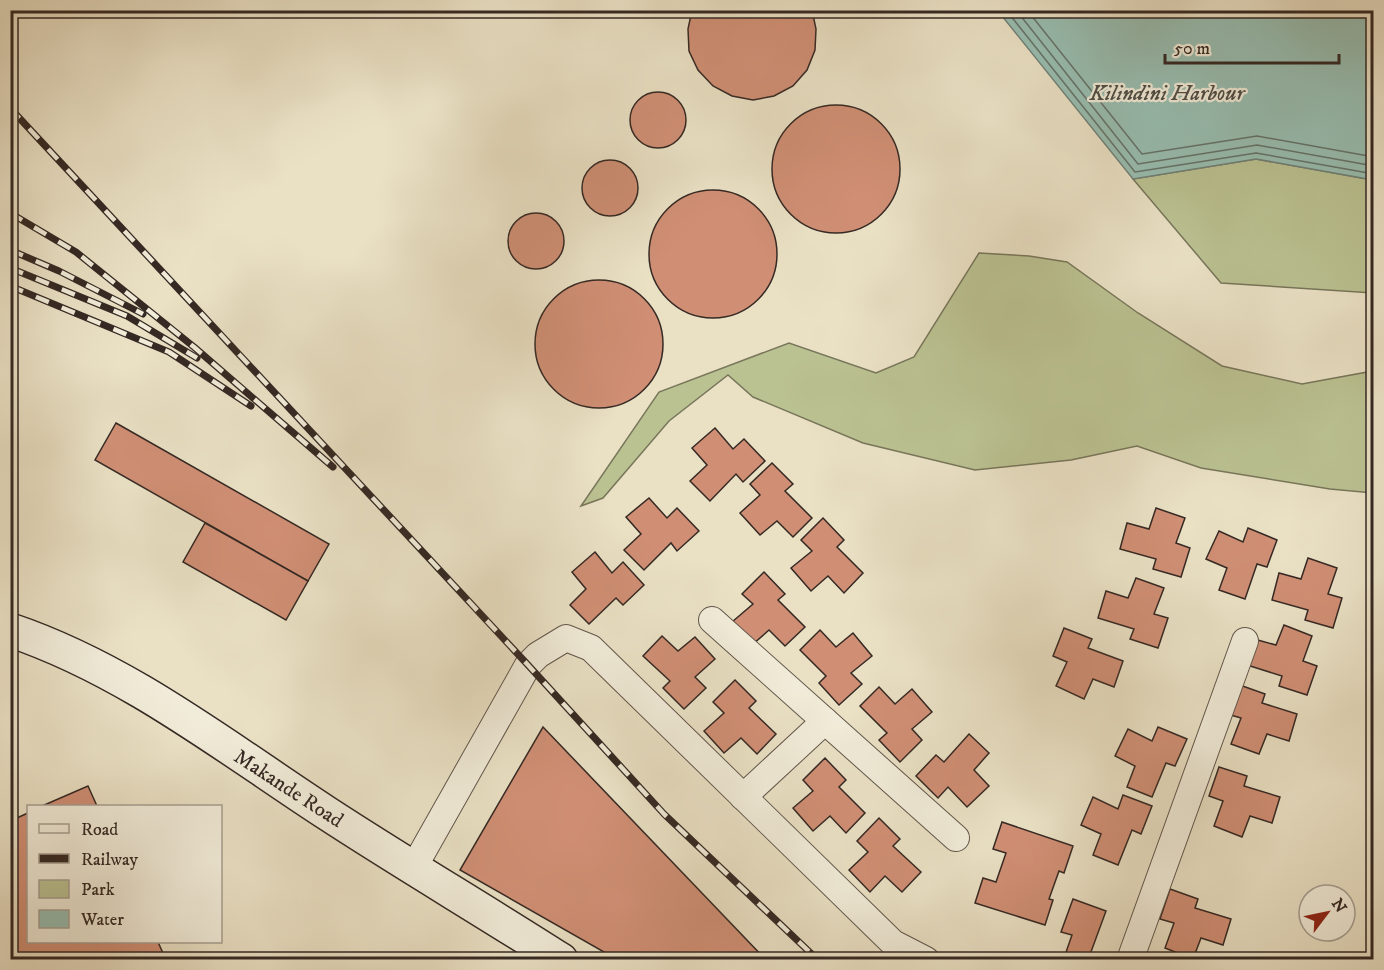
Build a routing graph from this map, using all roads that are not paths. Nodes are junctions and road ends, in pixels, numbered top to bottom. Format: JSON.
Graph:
{"nodes":[{"id":1,"x":712,"y":620,"type":"dead end"},
{"id":2,"x":10,"y":630,"type":"edge"},
{"id":3,"x":1245,"y":641,"type":"dead end"},
{"id":4,"x":825,"y":720,"type":"junction"},
{"id":5,"x":743,"y":797,"type":"junction"},
{"id":6,"x":956,"y":838,"type":"dead end"},
{"id":7,"x":414,"y":867,"type":"junction"},
{"id":8,"x":561,"y":960,"type":"edge"},
{"id":9,"x":926,"y":960,"type":"edge"},
{"id":10,"x":1130,"y":960,"type":"edge"}],
"edges":[{"from":1,"to":4,"type":"street"},
{"from":2,"to":7,"type":"main road","name":"Makande Road"},
{"from":3,"to":10,"type":"street"},
{"from":4,"to":5,"type":"street"},
{"from":4,"to":6,"type":"street"},
{"from":5,"to":7,"type":"street"},
{"from":5,"to":9,"type":"street"},
{"from":7,"to":8,"type":"main road","name":"Makande Road"}]}
